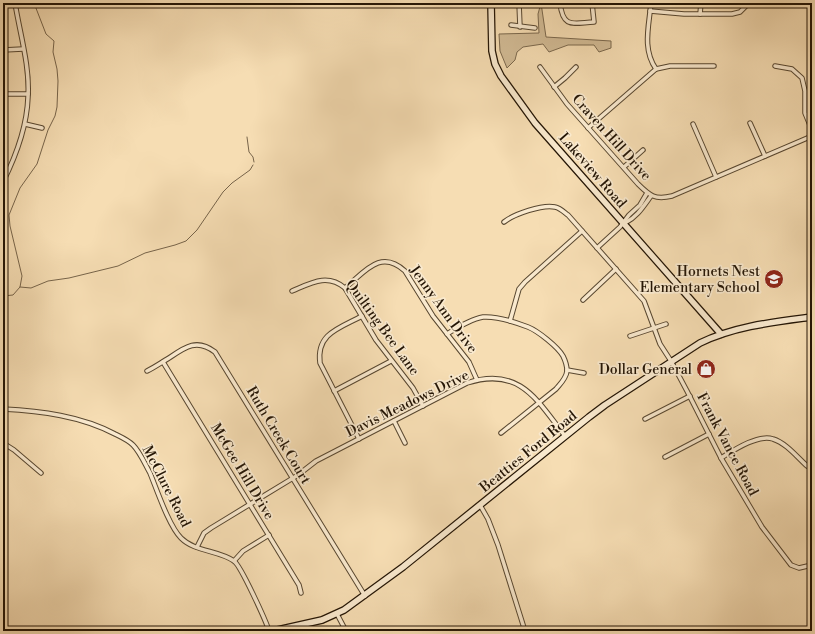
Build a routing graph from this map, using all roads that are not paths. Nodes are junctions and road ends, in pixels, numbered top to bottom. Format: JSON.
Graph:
{"nodes":[{"id":1,"x":15,"y":3,"type":"edge"},
{"id":2,"x":491,"y":3,"type":"edge"},
{"id":3,"x":519,"y":3,"type":"edge"},
{"id":4,"x":560,"y":3,"type":"edge"},
{"id":5,"x":592,"y":3,"type":"edge"},
{"id":6,"x":651,"y":3,"type":"edge"},
{"id":7,"x":701,"y":3,"type":"edge"},
{"id":8,"x":749,"y":3,"type":"edge"},
{"id":9,"x":808,"y":3,"type":"edge"},
{"id":10,"x":812,"y":10,"type":"edge"},
{"id":11,"x":650,"y":11,"type":"junction"},
{"id":12,"x":700,"y":14,"type":"junction"},
{"id":13,"x":511,"y":25,"type":"dead end"},
{"id":14,"x":520,"y":27,"type":"junction"},
{"id":15,"x":535,"y":28,"type":"dead end"},
{"id":16,"x":23,"y":49,"type":"junction"},
{"id":17,"x":3,"y":50,"type":"edge"},
{"id":18,"x":714,"y":66,"type":"dead end"},
{"id":19,"x":775,"y":66,"type":"dead end"},
{"id":20,"x":540,"y":67,"type":"dead end"},
{"id":21,"x":576,"y":67,"type":"dead end"},
{"id":22,"x":656,"y":69,"type":"junction"},
{"id":23,"x":554,"y":87,"type":"junction"},
{"id":24,"x":3,"y":94,"type":"edge"},
{"id":25,"x":28,"y":94,"type":"junction"},
{"id":26,"x":750,"y":122,"type":"dead end"},
{"id":27,"x":25,"y":124,"type":"junction"},
{"id":28,"x":693,"y":124,"type":"dead end"},
{"id":29,"x":42,"y":128,"type":"dead end"},
{"id":30,"x":588,"y":128,"type":"junction"},
{"id":31,"x":812,"y":130,"type":"edge"},
{"id":32,"x":812,"y":136,"type":"edge"},
{"id":33,"x":643,"y":150,"type":"dead end"},
{"id":34,"x":765,"y":156,"type":"junction"},
{"id":35,"x":624,"y":167,"type":"junction"},
{"id":36,"x":716,"y":177,"type":"junction"},
{"id":37,"x":3,"y":182,"type":"edge"},
{"id":38,"x":647,"y":193,"type":"junction"},
{"id":39,"x":651,"y":196,"type":"junction"},
{"id":40,"x":504,"y":222,"type":"dead end"},
{"id":41,"x":624,"y":223,"type":"junction"},
{"id":42,"x":582,"y":231,"type":"junction"},
{"id":43,"x":597,"y":248,"type":"junction"},
{"id":44,"x":616,"y":269,"type":"junction"},
{"id":45,"x":345,"y":288,"type":"junction"},
{"id":46,"x":292,"y":290,"type":"dead end"},
{"id":47,"x":583,"y":300,"type":"dead end"},
{"id":48,"x":362,"y":316,"type":"junction"},
{"id":49,"x":812,"y":317,"type":"edge"},
{"id":50,"x":510,"y":321,"type":"junction"},
{"id":51,"x":666,"y":324,"type":"dead end"},
{"id":52,"x":654,"y":328,"type":"junction"},
{"id":53,"x":447,"y":334,"type":"junction"},
{"id":54,"x":721,"y":334,"type":"junction"},
{"id":55,"x":630,"y":336,"type":"dead end"},
{"id":56,"x":392,"y":361,"type":"junction"},
{"id":57,"x":671,"y":361,"type":"junction"},
{"id":58,"x":163,"y":362,"type":"junction"},
{"id":59,"x":567,"y":370,"type":"junction"},
{"id":60,"x":147,"y":371,"type":"dead end"},
{"id":61,"x":584,"y":372,"type":"dead end"},
{"id":62,"x":477,"y":380,"type":"junction"},
{"id":63,"x":334,"y":391,"type":"junction"},
{"id":64,"x":690,"y":396,"type":"junction"},
{"id":65,"x":538,"y":402,"type":"junction"},
{"id":66,"x":423,"y":406,"type":"junction"},
{"id":67,"x":3,"y":409,"type":"edge"},
{"id":68,"x":645,"y":419,"type":"dead end"},
{"id":69,"x":394,"y":421,"type":"junction"},
{"id":70,"x":501,"y":433,"type":"dead end"},
{"id":71,"x":709,"y":434,"type":"junction"},
{"id":72,"x":565,"y":436,"type":"junction"},
{"id":73,"x":359,"y":439,"type":"junction"},
{"id":74,"x":3,"y":443,"type":"edge"},
{"id":75,"x":405,"y":443,"type":"dead end"},
{"id":76,"x":665,"y":457,"type":"dead end"},
{"id":77,"x":721,"y":458,"type":"junction"},
{"id":78,"x":807,"y":466,"type":"dead end"},
{"id":79,"x":41,"y":474,"type":"dead end"},
{"id":80,"x":292,"y":478,"type":"junction"},
{"id":81,"x":250,"y":504,"type":"junction"},
{"id":82,"x":480,"y":505,"type":"junction"},
{"id":83,"x":269,"y":535,"type":"junction"},
{"id":84,"x":197,"y":548,"type":"junction"},
{"id":85,"x":234,"y":561,"type":"junction"},
{"id":86,"x":812,"y":565,"type":"edge"},
{"id":87,"x":300,"y":594,"type":"dead end"},
{"id":88,"x":364,"y":596,"type":"junction"},
{"id":89,"x":337,"y":614,"type":"junction"},
{"id":90,"x":269,"y":631,"type":"edge"},
{"id":91,"x":273,"y":631,"type":"edge"},
{"id":92,"x":346,"y":631,"type":"edge"},
{"id":93,"x":525,"y":631,"type":"edge"}],
"edges":[{"from":1,"to":16,"type":"street"},
{"from":2,"to":41,"type":"main road","name":"Lakeview Road"},
{"from":3,"to":14,"type":"street"},
{"from":4,"to":5,"type":"street"},
{"from":6,"to":11,"type":"street"},
{"from":7,"to":12,"type":"street"},
{"from":8,"to":12,"type":"street"},
{"from":9,"to":10,"type":"street"},
{"from":11,"to":12,"type":"street"},
{"from":11,"to":22,"type":"street"},
{"from":13,"to":14,"type":"street"},
{"from":14,"to":15,"type":"street"},
{"from":16,"to":17,"type":"street"},
{"from":16,"to":25,"type":"street"},
{"from":18,"to":22,"type":"street"},
{"from":19,"to":31,"type":"street"},
{"from":20,"to":23,"type":"street","name":"Craven Hill Drive"},
{"from":21,"to":23,"type":"street"},
{"from":22,"to":30,"type":"street"},
{"from":23,"to":30,"type":"street","name":"Craven Hill Drive"},
{"from":24,"to":25,"type":"street"},
{"from":25,"to":27,"type":"street"},
{"from":26,"to":34,"type":"street"},
{"from":27,"to":29,"type":"street"},
{"from":27,"to":37,"type":"street"},
{"from":28,"to":36,"type":"street"},
{"from":30,"to":35,"type":"street","name":"Craven Hill Drive"},
{"from":32,"to":34,"type":"street","name":"Craven Hill Drive"},
{"from":33,"to":35,"type":"street"},
{"from":34,"to":36,"type":"street","name":"Craven Hill Drive"},
{"from":35,"to":38,"type":"street","name":"Craven Hill Drive"},
{"from":36,"to":39,"type":"street","name":"Craven Hill Drive"},
{"from":38,"to":39,"type":"street","name":"Craven Hill Drive"},
{"from":38,"to":41,"type":"street"},
{"from":39,"to":41,"type":"street"},
{"from":40,"to":42,"type":"street","name":"Frank Vance Road"},
{"from":41,"to":43,"type":"street"},
{"from":41,"to":54,"type":"main road","name":"Lakeview Road"},
{"from":42,"to":43,"type":"street","name":"Frank Vance Road"},
{"from":42,"to":50,"type":"street"},
{"from":43,"to":44,"type":"street","name":"Frank Vance Road"},
{"from":44,"to":47,"type":"street"},
{"from":44,"to":52,"type":"street","name":"Frank Vance Road"},
{"from":45,"to":46,"type":"street","name":"Quilting Bee Lane"},
{"from":45,"to":48,"type":"street","name":"Quilting Bee Lane"},
{"from":45,"to":53,"type":"street","name":"Jenny Ann Drive"},
{"from":48,"to":56,"type":"street","name":"Quilting Bee Lane"},
{"from":48,"to":63,"type":"street"},
{"from":49,"to":54,"type":"main road","name":"Beatties Ford Road"},
{"from":50,"to":53,"type":"street"},
{"from":50,"to":59,"type":"street"},
{"from":51,"to":52,"type":"street"},
{"from":52,"to":55,"type":"street"},
{"from":52,"to":57,"type":"street","name":"Frank Vance Road"},
{"from":53,"to":62,"type":"street","name":"Jenny Ann Drive"},
{"from":54,"to":57,"type":"main road","name":"Beatties Ford Road"},
{"from":56,"to":63,"type":"street"},
{"from":56,"to":66,"type":"street","name":"Quilting Bee Lane"},
{"from":57,"to":64,"type":"street","name":"Frank Vance Road"},
{"from":57,"to":72,"type":"main road","name":"Beatties Ford Road"},
{"from":58,"to":60,"type":"street","name":"Ruth Creek Court"},
{"from":58,"to":80,"type":"street","name":"Ruth Creek Court"},
{"from":58,"to":81,"type":"street","name":"McGee Hill Drive"},
{"from":59,"to":61,"type":"street"},
{"from":59,"to":65,"type":"street"},
{"from":62,"to":65,"type":"street","name":"Davis Meadows Drive"},
{"from":62,"to":66,"type":"street","name":"Davis Meadows Drive"},
{"from":63,"to":73,"type":"street"},
{"from":64,"to":68,"type":"street"},
{"from":64,"to":71,"type":"street","name":"Frank Vance Road"},
{"from":65,"to":70,"type":"street"},
{"from":65,"to":72,"type":"street","name":"Davis Meadows Drive"},
{"from":66,"to":69,"type":"street","name":"Davis Meadows Drive"},
{"from":67,"to":84,"type":"street","name":"McClure Road"},
{"from":69,"to":73,"type":"street","name":"Davis Meadows Drive"},
{"from":69,"to":75,"type":"street"},
{"from":71,"to":76,"type":"street"},
{"from":71,"to":77,"type":"street","name":"Frank Vance Road"},
{"from":72,"to":82,"type":"main road","name":"Beatties Ford Road"},
{"from":73,"to":80,"type":"street","name":"Davis Meadows Drive"},
{"from":74,"to":79,"type":"street"},
{"from":77,"to":78,"type":"street"},
{"from":77,"to":86,"type":"street","name":"Frank Vance Road"},
{"from":80,"to":81,"type":"street","name":"Davis Meadows Drive"},
{"from":80,"to":88,"type":"street","name":"Ruth Creek Court"},
{"from":81,"to":83,"type":"street","name":"McGee Hill Drive"},
{"from":81,"to":84,"type":"street","name":"Davis Meadows Drive"},
{"from":82,"to":88,"type":"main road","name":"Beatties Ford Road"},
{"from":82,"to":93,"type":"street"},
{"from":83,"to":85,"type":"street"},
{"from":83,"to":87,"type":"street","name":"McGee Hill Drive"},
{"from":84,"to":85,"type":"street","name":"McClure Road"},
{"from":85,"to":90,"type":"street"},
{"from":88,"to":89,"type":"main road","name":"Beatties Ford Road"},
{"from":89,"to":91,"type":"main road","name":"Beatties Ford Road"},
{"from":89,"to":92,"type":"street"}]}
